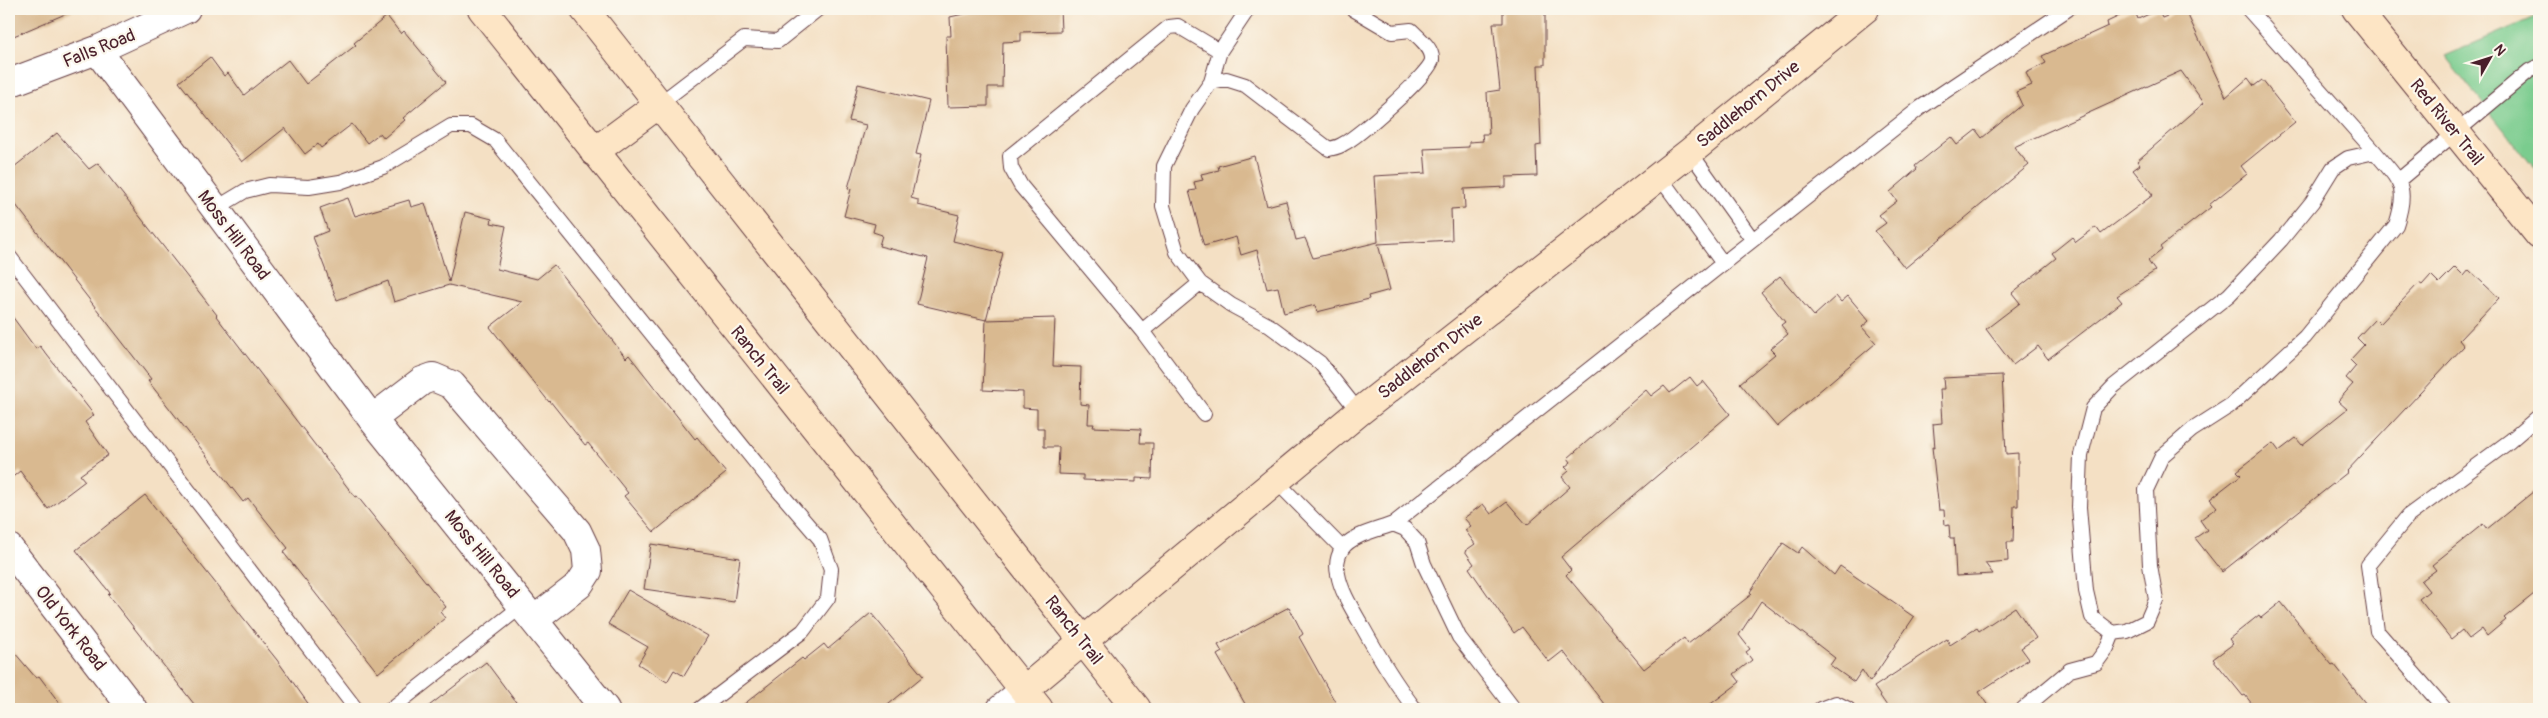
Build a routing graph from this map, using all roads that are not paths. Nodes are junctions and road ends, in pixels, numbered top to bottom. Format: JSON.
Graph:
{"nodes":[{"id":1,"x":186,"y":9,"type":"edge"},
{"id":2,"x":482,"y":9,"type":"edge"},
{"id":3,"x":584,"y":9,"type":"edge"},
{"id":4,"x":818,"y":9,"type":"edge"},
{"id":5,"x":1248,"y":9,"type":"edge"},
{"id":6,"x":1353,"y":9,"type":"edge"},
{"id":7,"x":1865,"y":9,"type":"edge"},
{"id":8,"x":2068,"y":9,"type":"edge"},
{"id":9,"x":2248,"y":9,"type":"edge"},
{"id":10,"x":2356,"y":9,"type":"edge"},
{"id":11,"x":97,"y":50,"type":"junction"},
{"id":12,"x":1220,"y":51,"type":"junction"},
{"id":13,"x":2539,"y":66,"type":"edge"},
{"id":14,"x":1211,"y":82,"type":"junction"},
{"id":15,"x":9,"y":83,"type":"edge"},
{"id":16,"x":659,"y":104,"type":"junction"},
{"id":17,"x":2456,"y":132,"type":"junction"},
{"id":18,"x":594,"y":152,"type":"junction"},
{"id":19,"x":1690,"y":152,"type":"junction"},
{"id":20,"x":2375,"y":152,"type":"junction"},
{"id":21,"x":1659,"y":176,"type":"junction"},
{"id":22,"x":2399,"y":180,"type":"junction"},
{"id":23,"x":215,"y":209,"type":"junction"},
{"id":24,"x":2539,"y":235,"type":"edge"},
{"id":25,"x":1752,"y":239,"type":"junction"},
{"id":26,"x":9,"y":256,"type":"edge"},
{"id":27,"x":1722,"y":262,"type":"junction"},
{"id":28,"x":1200,"y":283,"type":"junction"},
{"id":29,"x":1142,"y":331,"type":"junction"},
{"id":30,"x":1359,"y":412,"type":"junction"},
{"id":31,"x":1204,"y":414,"type":"dead end"},
{"id":32,"x":2539,"y":416,"type":"edge"},
{"id":33,"x":372,"y":419,"type":"junction"},
{"id":34,"x":1276,"y":481,"type":"junction"},
{"id":35,"x":1393,"y":524,"type":"junction"},
{"id":36,"x":9,"y":548,"type":"edge"},
{"id":37,"x":1342,"y":548,"type":"junction"},
{"id":38,"x":529,"y":612,"type":"junction"},
{"id":39,"x":2112,"y":633,"type":"junction"},
{"id":40,"x":1083,"y":642,"type":"junction"},
{"id":41,"x":1032,"y":700,"type":"edge"},
{"id":42,"x":133,"y":709,"type":"edge"},
{"id":43,"x":356,"y":709,"type":"edge"},
{"id":44,"x":391,"y":709,"type":"edge"},
{"id":45,"x":605,"y":709,"type":"edge"},
{"id":46,"x":700,"y":709,"type":"edge"},
{"id":47,"x":1001,"y":709,"type":"edge"},
{"id":48,"x":1137,"y":709,"type":"edge"},
{"id":49,"x":1415,"y":709,"type":"edge"},
{"id":50,"x":1514,"y":709,"type":"edge"},
{"id":51,"x":1820,"y":709,"type":"edge"},
{"id":52,"x":1848,"y":709,"type":"edge"},
{"id":53,"x":2023,"y":709,"type":"edge"},
{"id":54,"x":2445,"y":709,"type":"edge"}],
"edges":[{"from":1,"to":11,"type":"street","name":"Falls Road"},
{"from":2,"to":18,"type":"main road","name":"Ranch Trail"},
{"from":3,"to":16,"type":"main road","name":"Ranch Trail"},
{"from":4,"to":16,"type":"lane"},
{"from":5,"to":12,"type":"lane"},
{"from":6,"to":14,"type":"lane"},
{"from":7,"to":19,"type":"main road","name":"Saddlehorn Drive"},
{"from":8,"to":25,"type":"lane"},
{"from":9,"to":20,"type":"lane"},
{"from":10,"to":17,"type":"main road","name":"Red River Trail"},
{"from":11,"to":15,"type":"street","name":"Falls Road"},
{"from":11,"to":23,"type":"street","name":"Moss Hill Road"},
{"from":12,"to":14,"type":"lane"},
{"from":12,"to":29,"type":"lane"},
{"from":13,"to":17,"type":"lane"},
{"from":14,"to":28,"type":"lane"},
{"from":16,"to":18,"type":"main road"},
{"from":16,"to":40,"type":"main road","name":"Ranch Trail"},
{"from":17,"to":22,"type":"lane"},
{"from":17,"to":24,"type":"main road","name":"Red River Trail"},
{"from":18,"to":41,"type":"main road","name":"Ranch Trail"},
{"from":19,"to":21,"type":"main road","name":"Saddlehorn Drive"},
{"from":19,"to":25,"type":"lane"},
{"from":20,"to":22,"type":"lane"},
{"from":20,"to":39,"type":"lane"},
{"from":21,"to":27,"type":"lane"},
{"from":21,"to":30,"type":"main road","name":"Saddlehorn Drive"},
{"from":22,"to":39,"type":"lane"},
{"from":23,"to":33,"type":"street","name":"Moss Hill Road"},
{"from":23,"to":46,"type":"lane"},
{"from":25,"to":27,"type":"lane"},
{"from":26,"to":43,"type":"lane"},
{"from":27,"to":35,"type":"lane"},
{"from":28,"to":29,"type":"lane"},
{"from":28,"to":30,"type":"lane"},
{"from":29,"to":31,"type":"lane"},
{"from":30,"to":34,"type":"main road","name":"Saddlehorn Drive"},
{"from":32,"to":54,"type":"lane"},
{"from":33,"to":38,"type":"street","name":"Moss Hill Road"},
{"from":33,"to":38,"type":"street"},
{"from":34,"to":37,"type":"lane"},
{"from":34,"to":40,"type":"main road","name":"Saddlehorn Drive"},
{"from":35,"to":37,"type":"lane"},
{"from":35,"to":50,"type":"lane"},
{"from":36,"to":42,"type":"street","name":"Old York Road"},
{"from":37,"to":49,"type":"lane"},
{"from":38,"to":44,"type":"lane"},
{"from":38,"to":45,"type":"street","name":"Moss Hill Road"},
{"from":39,"to":53,"type":"lane"},
{"from":40,"to":41,"type":"main road","name":"Saddlehorn Drive"},
{"from":40,"to":48,"type":"main road","name":"Ranch Trail"},
{"from":41,"to":47,"type":"street","name":"Saddlehorn Drive"},
{"from":51,"to":52,"type":"lane"}]}
